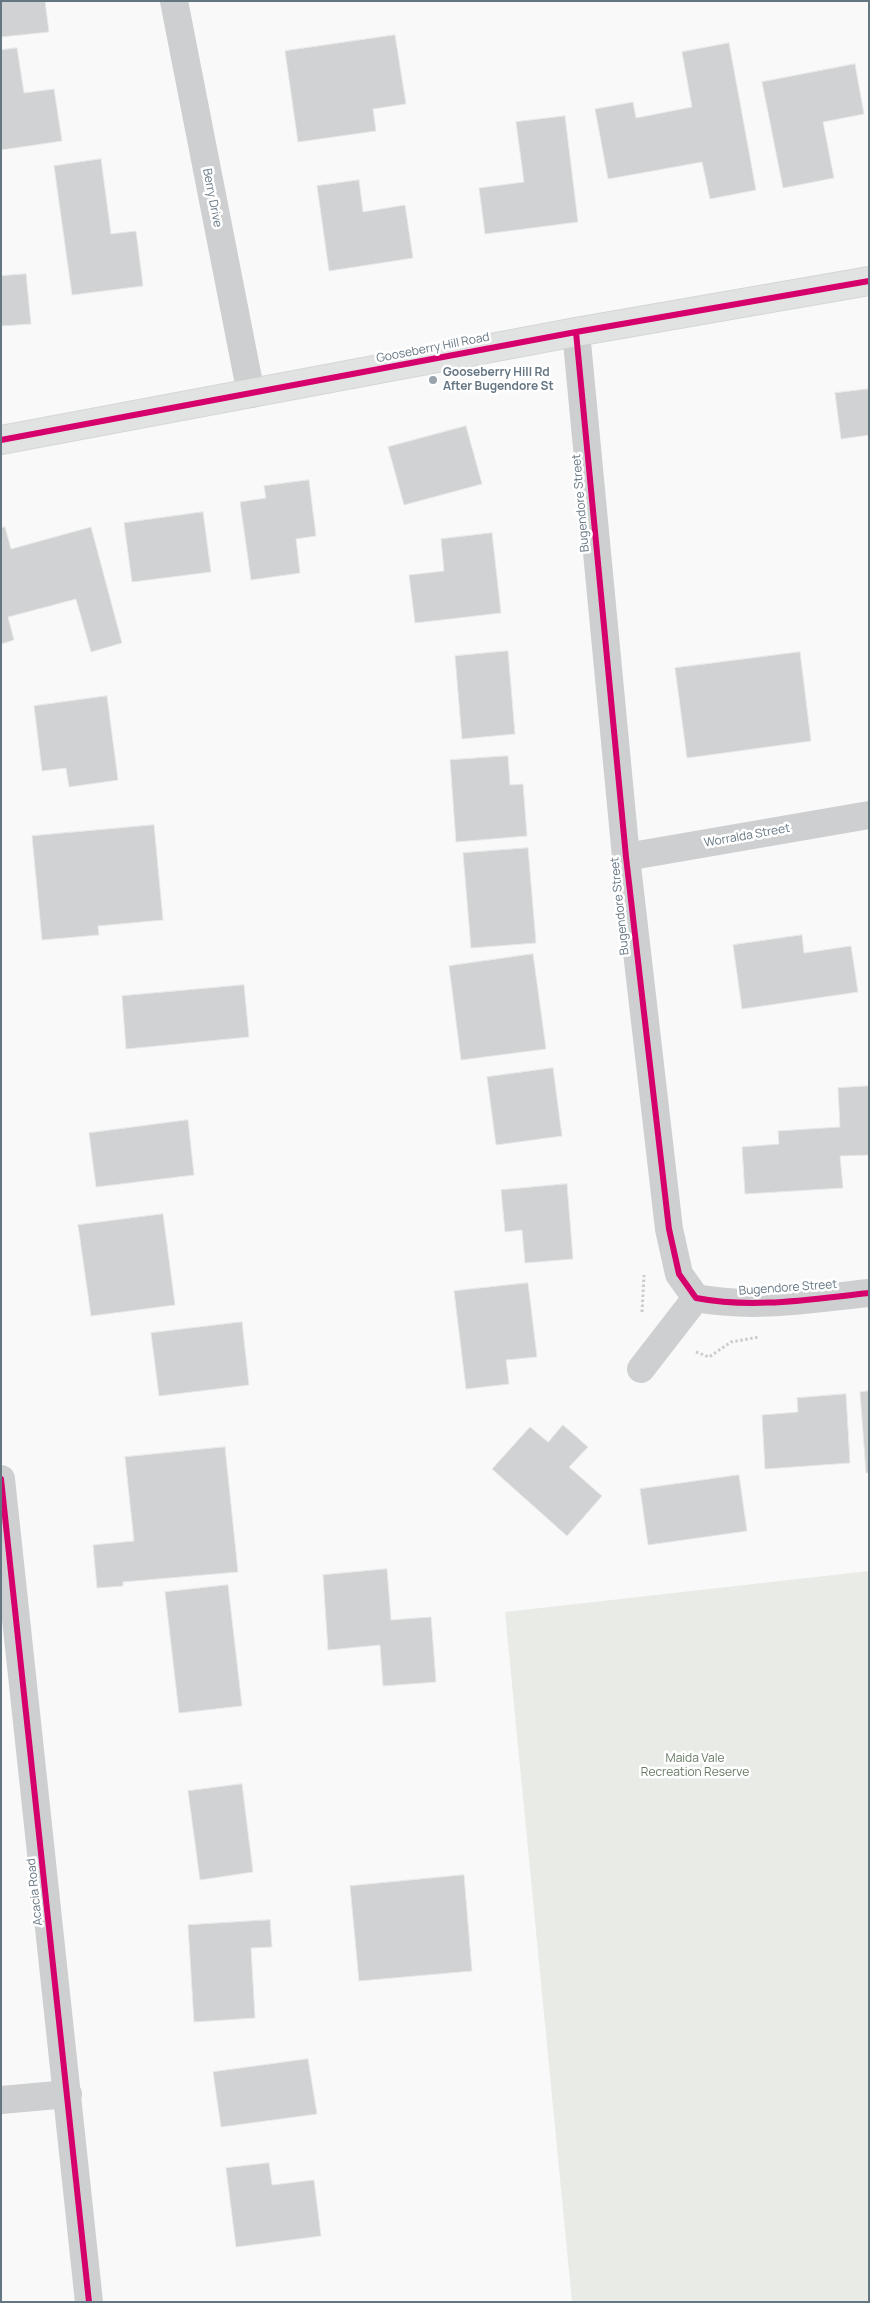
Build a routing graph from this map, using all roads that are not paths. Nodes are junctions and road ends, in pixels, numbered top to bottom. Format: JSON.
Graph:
{"nodes":[{"id":1,"x":174,"y":1,"type":"edge"},
{"id":2,"x":869,"y":281,"type":"edge"},
{"id":3,"x":576,"y":332,"type":"junction"},
{"id":4,"x":250,"y":394,"type":"junction"},
{"id":5,"x":1,"y":440,"type":"edge"},
{"id":6,"x":869,"y":815,"type":"edge"},
{"id":7,"x":626,"y":857,"type":"junction"},
{"id":8,"x":869,"y":1293,"type":"edge"},
{"id":9,"x":696,"y":1298,"type":"junction"},
{"id":10,"x":641,"y":1369,"type":"dead end"},
{"id":11,"x":1,"y":1480,"type":"edge"},
{"id":12,"x":68,"y":2094,"type":"junction"},
{"id":13,"x":1,"y":2100,"type":"edge"},
{"id":14,"x":88,"y":2302,"type":"edge"}],
"edges":[{"from":1,"to":4,"type":"street","name":"Berry Drive"},
{"from":2,"to":3,"type":"street","name":"Gooseberry Hill Road"},
{"from":3,"to":4,"type":"street","name":"Gooseberry Hill Road"},
{"from":3,"to":7,"type":"street","name":"Bugendore Street"},
{"from":4,"to":5,"type":"street","name":"Gooseberry Hill Road"},
{"from":6,"to":7,"type":"street","name":"Worralda Street"},
{"from":7,"to":9,"type":"street","name":"Bugendore Street"},
{"from":8,"to":9,"type":"street","name":"Bugendore Street"},
{"from":9,"to":10,"type":"street"},
{"from":11,"to":12,"type":"street","name":"Acacia Road"},
{"from":12,"to":13,"type":"street"},
{"from":12,"to":14,"type":"street","name":"Acacia Road"}]}
